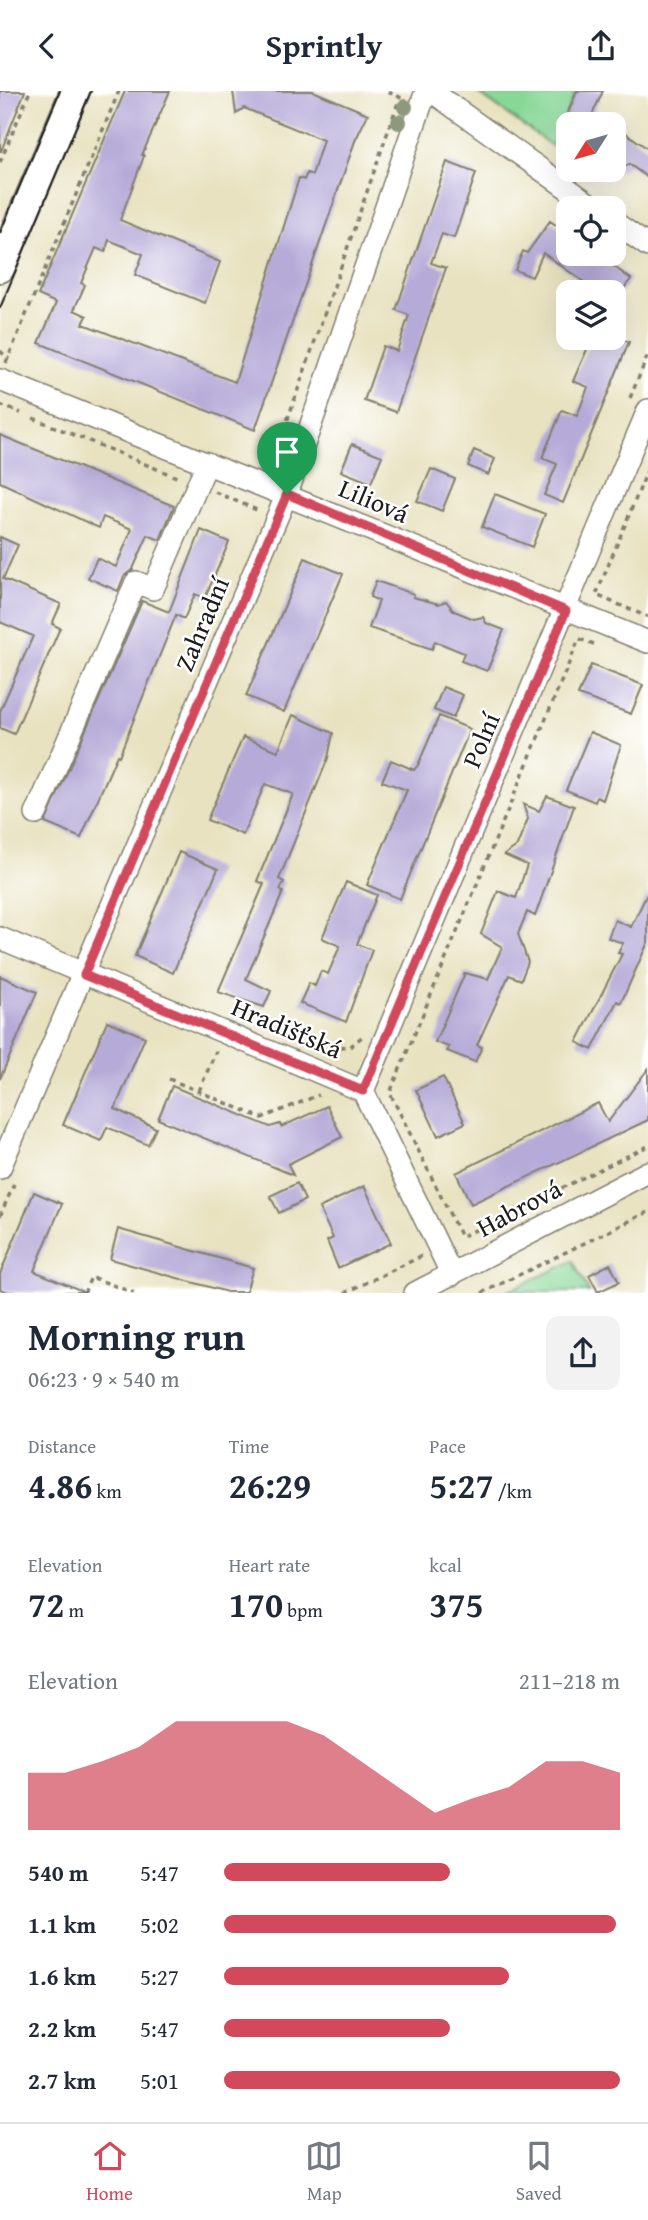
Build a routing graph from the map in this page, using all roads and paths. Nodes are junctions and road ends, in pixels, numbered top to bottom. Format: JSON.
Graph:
{"nodes":[{"id":1,"x":30,"y":91,"type":"edge"},
{"id":2,"x":75,"y":91,"type":"edge"},
{"id":3,"x":119,"y":91,"type":"edge"},
{"id":4,"x":385,"y":91,"type":"edge"},
{"id":5,"x":402,"y":91,"type":"edge"},
{"id":6,"x":426,"y":91,"type":"edge"},
{"id":7,"x":432,"y":91,"type":"edge"},
{"id":8,"x":400,"y":97,"type":"junction"},
{"id":9,"x":0,"y":162,"type":"edge"},
{"id":10,"x":578,"y":196,"type":"edge"},
{"id":11,"x":626,"y":230,"type":"edge"},
{"id":12,"x":648,"y":246,"type":"edge"},
{"id":13,"x":0,"y":268,"type":"edge"},
{"id":14,"x":648,"y":355,"type":"edge"},
{"id":15,"x":8,"y":358,"type":"dead end"},
{"id":16,"x":0,"y":380,"type":"edge"},
{"id":17,"x":638,"y":408,"type":"edge"},
{"id":18,"x":25,"y":415,"type":"dead end"},
{"id":19,"x":258,"y":462,"type":"dead end"},
{"id":20,"x":207,"y":463,"type":"junction"},
{"id":21,"x":648,"y":469,"type":"edge"},
{"id":22,"x":197,"y":485,"type":"junction"},
{"id":23,"x":287,"y":494,"type":"junction"},
{"id":24,"x":255,"y":523,"type":"dead end"},
{"id":25,"x":566,"y":611,"type":"junction"},
{"id":26,"x":648,"y":617,"type":"edge"},
{"id":27,"x":579,"y":639,"type":"dead end"},
{"id":28,"x":648,"y":642,"type":"edge"},
{"id":29,"x":36,"y":814,"type":"dead end"},
{"id":30,"x":0,"y":938,"type":"edge"},
{"id":31,"x":84,"y":975,"type":"junction"},
{"id":32,"x":369,"y":1031,"type":"dead end"},
{"id":33,"x":317,"y":1049,"type":"dead end"},
{"id":34,"x":216,"y":1051,"type":"dead end"},
{"id":35,"x":169,"y":1079,"type":"dead end"},
{"id":36,"x":199,"y":1091,"type":"junction"},
{"id":37,"x":363,"y":1091,"type":"junction"},
{"id":38,"x":324,"y":1096,"type":"dead end"},
{"id":39,"x":648,"y":1146,"type":"edge"},
{"id":40,"x":0,"y":1168,"type":"edge"},
{"id":41,"x":648,"y":1172,"type":"edge"},
{"id":42,"x":648,"y":1212,"type":"edge"},
{"id":43,"x":461,"y":1237,"type":"junction"},
{"id":44,"x":439,"y":1248,"type":"junction"},
{"id":45,"x":452,"y":1275,"type":"junction"},
{"id":46,"x":83,"y":1293,"type":"edge"},
{"id":47,"x":134,"y":1293,"type":"edge"},
{"id":48,"x":345,"y":1293,"type":"edge"},
{"id":49,"x":415,"y":1293,"type":"edge"},
{"id":50,"x":482,"y":1293,"type":"edge"}],
"edges":[{"from":1,"to":9,"type":"path"},
{"from":2,"to":13,"type":"main road"},
{"from":3,"to":15,"type":"path"},
{"from":4,"to":8,"type":"path"},
{"from":5,"to":8,"type":"path"},
{"from":6,"to":23,"type":"street","name":"Zahradní"},
{"from":7,"to":10,"type":"street"},
{"from":8,"to":19,"type":"path"},
{"from":11,"to":12,"type":"street"},
{"from":14,"to":17,"type":"path"},
{"from":16,"to":20,"type":"street","name":"Liliová"},
{"from":17,"to":25,"type":"street","name":"Polní"},
{"from":18,"to":22,"type":"path"},
{"from":20,"to":22,"type":"street"},
{"from":20,"to":23,"type":"street","name":"Liliová"},
{"from":21,"to":26,"type":"path"},
{"from":22,"to":24,"type":"path"},
{"from":22,"to":29,"type":"street"},
{"from":23,"to":25,"type":"street","name":"Liliová"},
{"from":23,"to":31,"type":"street","name":"Zahradní"},
{"from":25,"to":28,"type":"street","name":"Liliová"},
{"from":25,"to":37,"type":"street","name":"Polní"},
{"from":27,"to":43,"type":"path"},
{"from":30,"to":31,"type":"street","name":"Hradišťská"},
{"from":31,"to":37,"type":"street","name":"Hradišťská"},
{"from":31,"to":40,"type":"street","name":"Zahradní"},
{"from":32,"to":33,"type":"path"},
{"from":34,"to":36,"type":"path"},
{"from":35,"to":36,"type":"path"},
{"from":36,"to":38,"type":"path"},
{"from":37,"to":44,"type":"street","name":"Hradišťská"},
{"from":39,"to":43,"type":"path"},
{"from":41,"to":45,"type":"street","name":"Habrová"},
{"from":42,"to":50,"type":"path"},
{"from":43,"to":44,"type":"path"},
{"from":44,"to":45,"type":"street","name":"Hradišťská"},
{"from":44,"to":48,"type":"path"},
{"from":45,"to":49,"type":"street","name":"Habrová"},
{"from":46,"to":47,"type":"path"}]}
